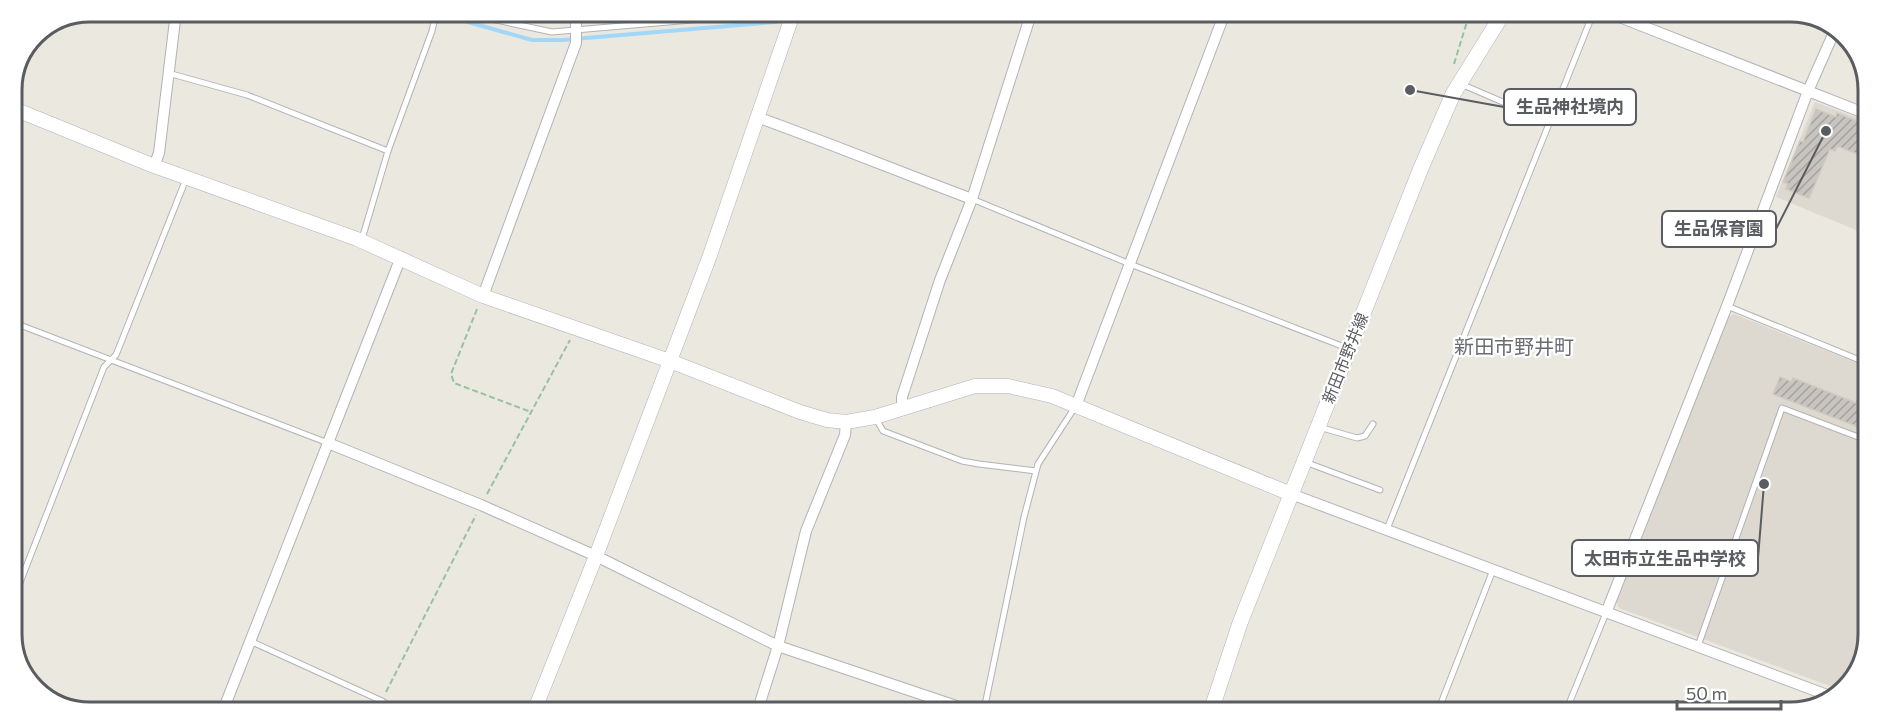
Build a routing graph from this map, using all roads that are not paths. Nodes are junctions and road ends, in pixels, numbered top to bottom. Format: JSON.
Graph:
{"nodes":[{"id":1,"x":175,"y":22,"type":"edge"},
{"id":2,"x":434,"y":22,"type":"edge"},
{"id":3,"x":502,"y":22,"type":"edge"},
{"id":4,"x":577,"y":22,"type":"edge"},
{"id":5,"x":668,"y":22,"type":"edge"},
{"id":6,"x":790,"y":22,"type":"edge"},
{"id":7,"x":1028,"y":22,"type":"edge"},
{"id":8,"x":1221,"y":22,"type":"edge"},
{"id":9,"x":1497,"y":22,"type":"edge"},
{"id":10,"x":1590,"y":22,"type":"edge"},
{"id":11,"x":1632,"y":22,"type":"edge"},
{"id":12,"x":576,"y":30,"type":"junction"},
{"id":13,"x":1832,"y":37,"type":"edge"},
{"id":14,"x":168,"y":73,"type":"junction"},
{"id":15,"x":1457,"y":77,"type":"junction"},
{"id":16,"x":1808,"y":91,"type":"junction"},
{"id":17,"x":1858,"y":111,"type":"edge"},
{"id":18,"x":22,"y":112,"type":"edge"},
{"id":19,"x":757,"y":117,"type":"junction"},
{"id":20,"x":1549,"y":122,"type":"junction"},
{"id":21,"x":388,"y":151,"type":"junction"},
{"id":22,"x":154,"y":165,"type":"junction"},
{"id":23,"x":187,"y":178,"type":"junction"},
{"id":24,"x":972,"y":199,"type":"junction"},
{"id":25,"x":362,"y":241,"type":"junction"},
{"id":26,"x":401,"y":257,"type":"junction"},
{"id":27,"x":1130,"y":264,"type":"junction"},
{"id":28,"x":483,"y":296,"type":"junction"},
{"id":29,"x":1727,"y":306,"type":"junction"},
{"id":30,"x":22,"y":326,"type":"edge"},
{"id":31,"x":1348,"y":348,"type":"junction"},
{"id":32,"x":1858,"y":359,"type":"edge"},
{"id":33,"x":111,"y":360,"type":"junction"},
{"id":34,"x":670,"y":361,"type":"junction"},
{"id":35,"x":1076,"y":406,"type":"junction"},
{"id":36,"x":902,"y":410,"type":"junction"},
{"id":37,"x":875,"y":417,"type":"junction"},
{"id":38,"x":846,"y":422,"type":"junction"},
{"id":39,"x":1373,"y":424,"type":"dead end"},
{"id":40,"x":1317,"y":427,"type":"junction"},
{"id":41,"x":1858,"y":437,"type":"edge"},
{"id":42,"x":328,"y":443,"type":"junction"},
{"id":43,"x":1304,"y":462,"type":"junction"},
{"id":44,"x":1036,"y":471,"type":"junction"},
{"id":45,"x":1380,"y":490,"type":"dead end"},
{"id":46,"x":1291,"y":494,"type":"junction"},
{"id":47,"x":1386,"y":530,"type":"junction"},
{"id":48,"x":596,"y":556,"type":"junction"},
{"id":49,"x":1493,"y":570,"type":"junction"},
{"id":50,"x":23,"y":575,"type":"edge"},
{"id":51,"x":1606,"y":613,"type":"junction"},
{"id":52,"x":250,"y":641,"type":"junction"},
{"id":53,"x":778,"y":646,"type":"junction"},
{"id":54,"x":1698,"y":646,"type":"junction"},
{"id":55,"x":1822,"y":693,"type":"edge"},
{"id":56,"x":226,"y":702,"type":"edge"},
{"id":57,"x":384,"y":702,"type":"edge"},
{"id":58,"x":538,"y":702,"type":"edge"},
{"id":59,"x":760,"y":702,"type":"edge"},
{"id":60,"x":944,"y":702,"type":"edge"},
{"id":61,"x":986,"y":702,"type":"edge"},
{"id":62,"x":1213,"y":702,"type":"edge"},
{"id":63,"x":1442,"y":702,"type":"edge"},
{"id":64,"x":1570,"y":702,"type":"edge"}],
"edges":[{"from":1,"to":14,"type":"street"},
{"from":2,"to":21,"type":"lane"},
{"from":3,"to":12,"type":"lane"},
{"from":4,"to":12,"type":"street"},
{"from":5,"to":12,"type":"lane"},
{"from":6,"to":19,"type":"street"},
{"from":7,"to":24,"type":"street"},
{"from":8,"to":27,"type":"street"},
{"from":9,"to":15,"type":"main road","name":"新田市野井線"},
{"from":10,"to":20,"type":"lane"},
{"from":11,"to":16,"type":"street"},
{"from":12,"to":28,"type":"street"},
{"from":13,"to":16,"type":"street"},
{"from":14,"to":21,"type":"lane"},
{"from":14,"to":22,"type":"street"},
{"from":15,"to":20,"type":"lane"},
{"from":15,"to":31,"type":"main road","name":"新田市野井線"},
{"from":16,"to":17,"type":"street"},
{"from":16,"to":29,"type":"street"},
{"from":18,"to":22,"type":"street"},
{"from":19,"to":24,"type":"street"},
{"from":19,"to":34,"type":"street"},
{"from":20,"to":47,"type":"lane"},
{"from":21,"to":25,"type":"lane"},
{"from":22,"to":23,"type":"street"},
{"from":23,"to":25,"type":"street"},
{"from":23,"to":33,"type":"lane"},
{"from":24,"to":27,"type":"lane"},
{"from":24,"to":36,"type":"street"},
{"from":25,"to":26,"type":"street"},
{"from":26,"to":28,"type":"street"},
{"from":26,"to":42,"type":"street"},
{"from":27,"to":31,"type":"lane"},
{"from":27,"to":35,"type":"street"},
{"from":28,"to":34,"type":"street"},
{"from":29,"to":32,"type":"lane"},
{"from":29,"to":51,"type":"street"},
{"from":30,"to":33,"type":"lane"},
{"from":31,"to":40,"type":"main road","name":"新田市野井線"},
{"from":33,"to":42,"type":"lane"},
{"from":33,"to":50,"type":"lane"},
{"from":34,"to":38,"type":"street"},
{"from":34,"to":48,"type":"street"},
{"from":35,"to":36,"type":"street"},
{"from":35,"to":44,"type":"lane"},
{"from":35,"to":46,"type":"street"},
{"from":36,"to":37,"type":"street"},
{"from":37,"to":38,"type":"street"},
{"from":37,"to":44,"type":"lane"},
{"from":38,"to":53,"type":"street"},
{"from":39,"to":40,"type":"lane"},
{"from":40,"to":43,"type":"main road","name":"新田市野井線"},
{"from":41,"to":54,"type":"lane"},
{"from":42,"to":48,"type":"street"},
{"from":42,"to":52,"type":"street"},
{"from":43,"to":45,"type":"lane"},
{"from":43,"to":46,"type":"main road","name":"新田市野井線"},
{"from":44,"to":61,"type":"lane"},
{"from":46,"to":47,"type":"street"},
{"from":46,"to":62,"type":"main road","name":"新田市野井線"},
{"from":47,"to":49,"type":"street"},
{"from":48,"to":53,"type":"street"},
{"from":48,"to":58,"type":"street"},
{"from":49,"to":51,"type":"street"},
{"from":49,"to":63,"type":"lane"},
{"from":51,"to":54,"type":"street"},
{"from":51,"to":64,"type":"lane"},
{"from":52,"to":56,"type":"street"},
{"from":52,"to":57,"type":"lane"},
{"from":53,"to":59,"type":"street"},
{"from":53,"to":60,"type":"street"},
{"from":54,"to":55,"type":"street"}]}
